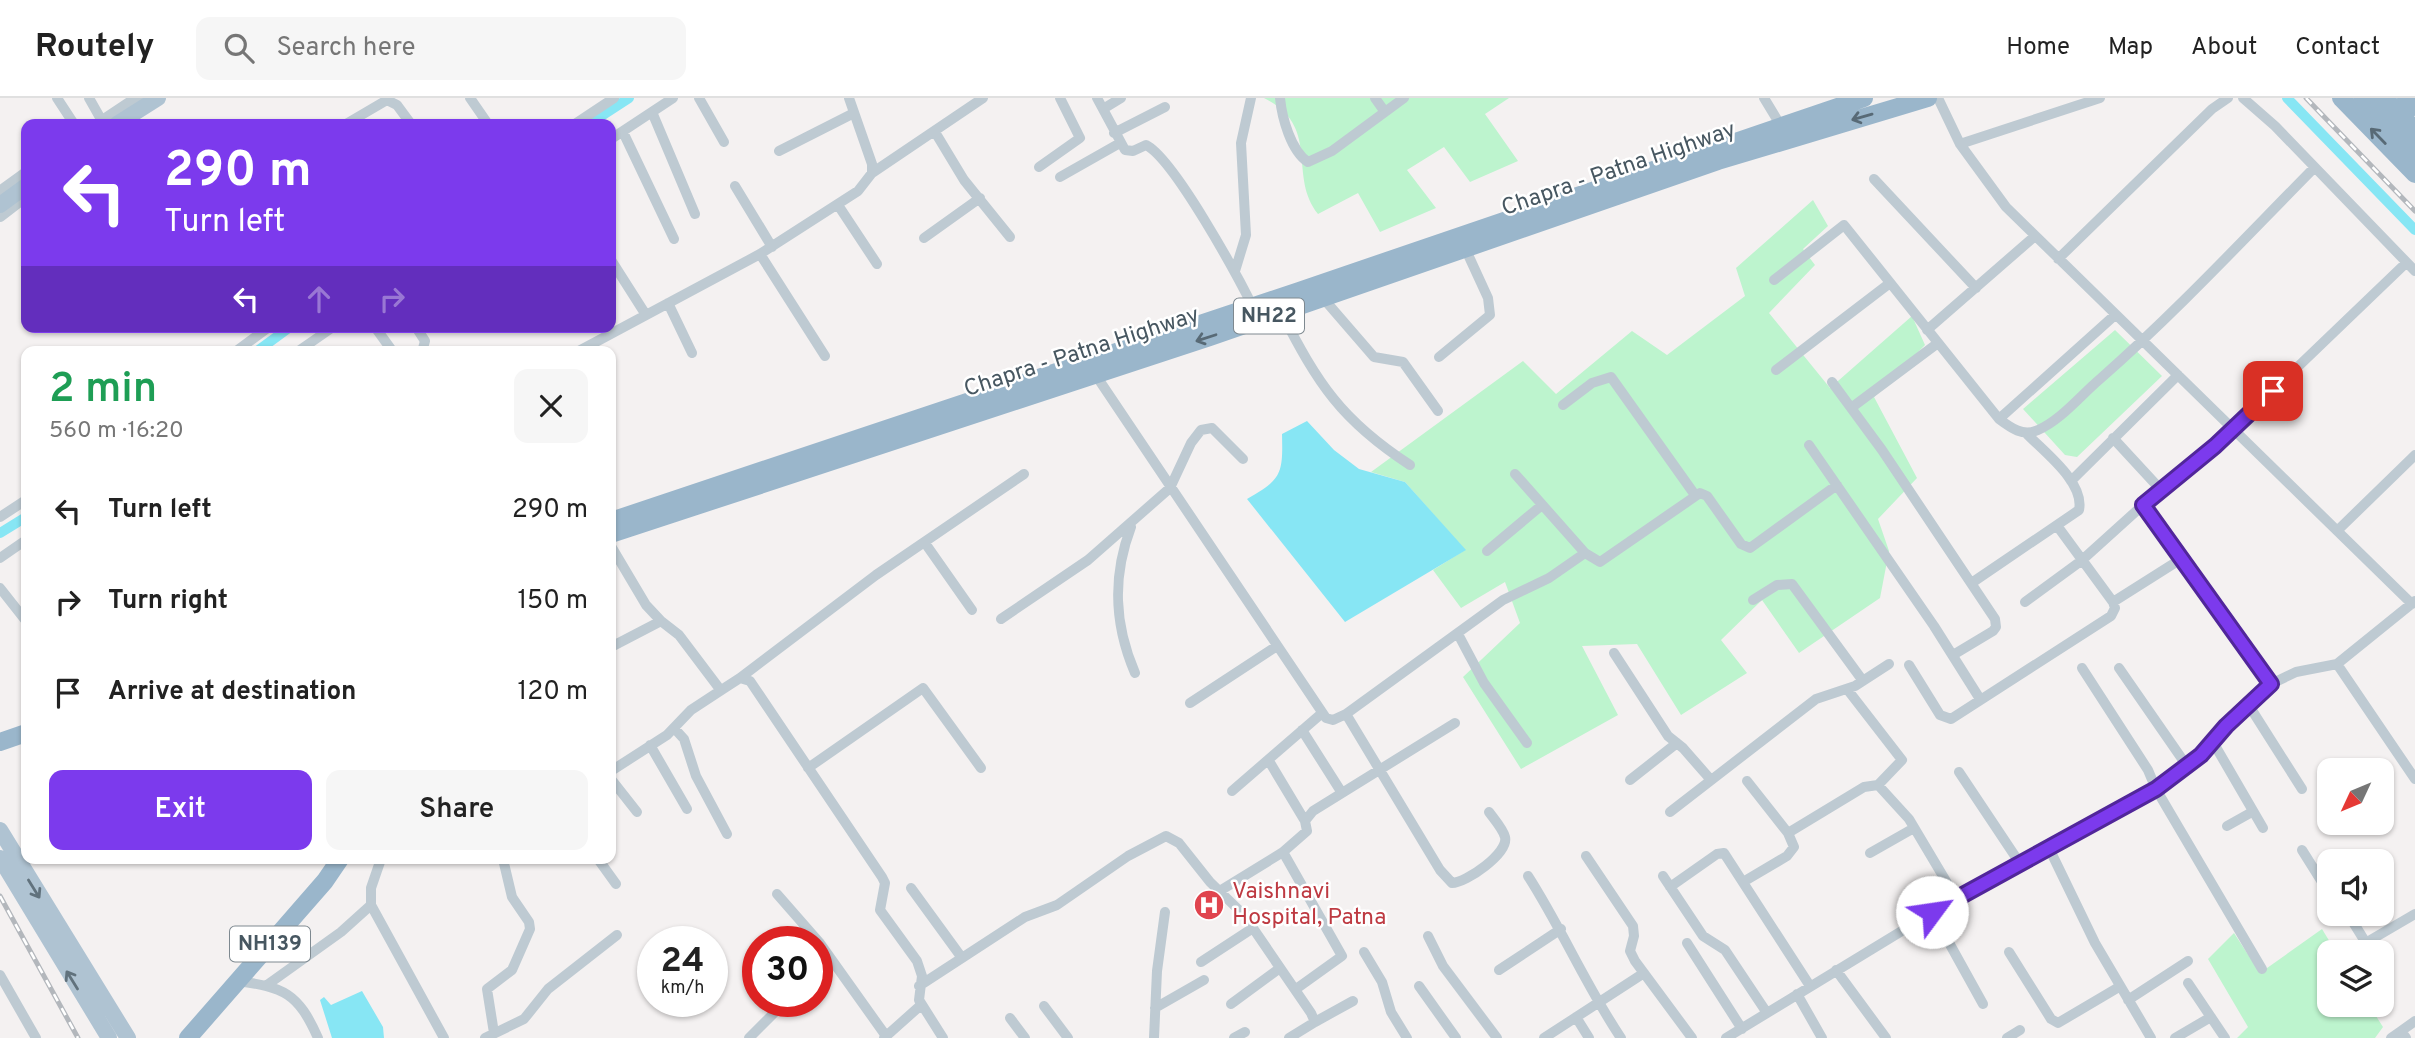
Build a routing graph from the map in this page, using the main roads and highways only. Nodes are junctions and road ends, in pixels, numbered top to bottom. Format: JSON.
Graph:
{"nodes":[{"id":1,"x":158,"y":98,"type":"edge"},
{"id":2,"x":1864,"y":98,"type":"edge"},
{"id":3,"x":1928,"y":98,"type":"edge"},
{"id":4,"x":2341,"y":98,"type":"edge"},
{"id":5,"x":2363,"y":98,"type":"edge"},
{"id":6,"x":2384,"y":98,"type":"edge"},
{"id":7,"x":2406,"y":98,"type":"edge"},
{"id":8,"x":2415,"y":107,"type":"edge"},
{"id":9,"x":114,"y":119,"type":"edge"},
{"id":10,"x":2415,"y":130,"type":"edge"},
{"id":11,"x":2415,"y":152,"type":"edge"},
{"id":12,"x":2415,"y":174,"type":"edge"},
{"id":13,"x":21,"y":190,"type":"edge"},
{"id":14,"x":0,"y":205,"type":"edge"},
{"id":15,"x":616,"y":519,"type":"edge"},
{"id":16,"x":616,"y":532,"type":"edge"},
{"id":17,"x":0,"y":830,"type":"edge"},
{"id":18,"x":0,"y":858,"type":"edge"},
{"id":19,"x":337,"y":864,"type":"edge"},
{"id":20,"x":192,"y":1032,"type":"edge"},
{"id":21,"x":109,"y":1038,"type":"edge"},
{"id":22,"x":128,"y":1038,"type":"edge"},
{"id":23,"x":173,"y":1038,"type":"edge"}],
"edges":[{"from":1,"to":9,"type":"main road"},
{"from":2,"to":15,"type":"highway","name":"Chapra - Patna Highway","number":"NH22"},
{"from":3,"to":16,"type":"highway","name":"Chapra - Patna Highway","number":"NH22","one_way":true},
{"from":12,"to":4,"type":"highway","one_way":true},
{"from":5,"to":11,"type":"highway"},
{"from":6,"to":10,"type":"highway"},
{"from":7,"to":8,"type":"highway"},
{"from":13,"to":14,"type":"main road"},
{"from":17,"to":22,"type":"main road","one_way":true},
{"from":21,"to":18,"type":"main road","one_way":true},
{"from":19,"to":20,"type":"highway","number":"NH139"},
{"from":20,"to":23,"type":"highway","number":"NH139"}]}
